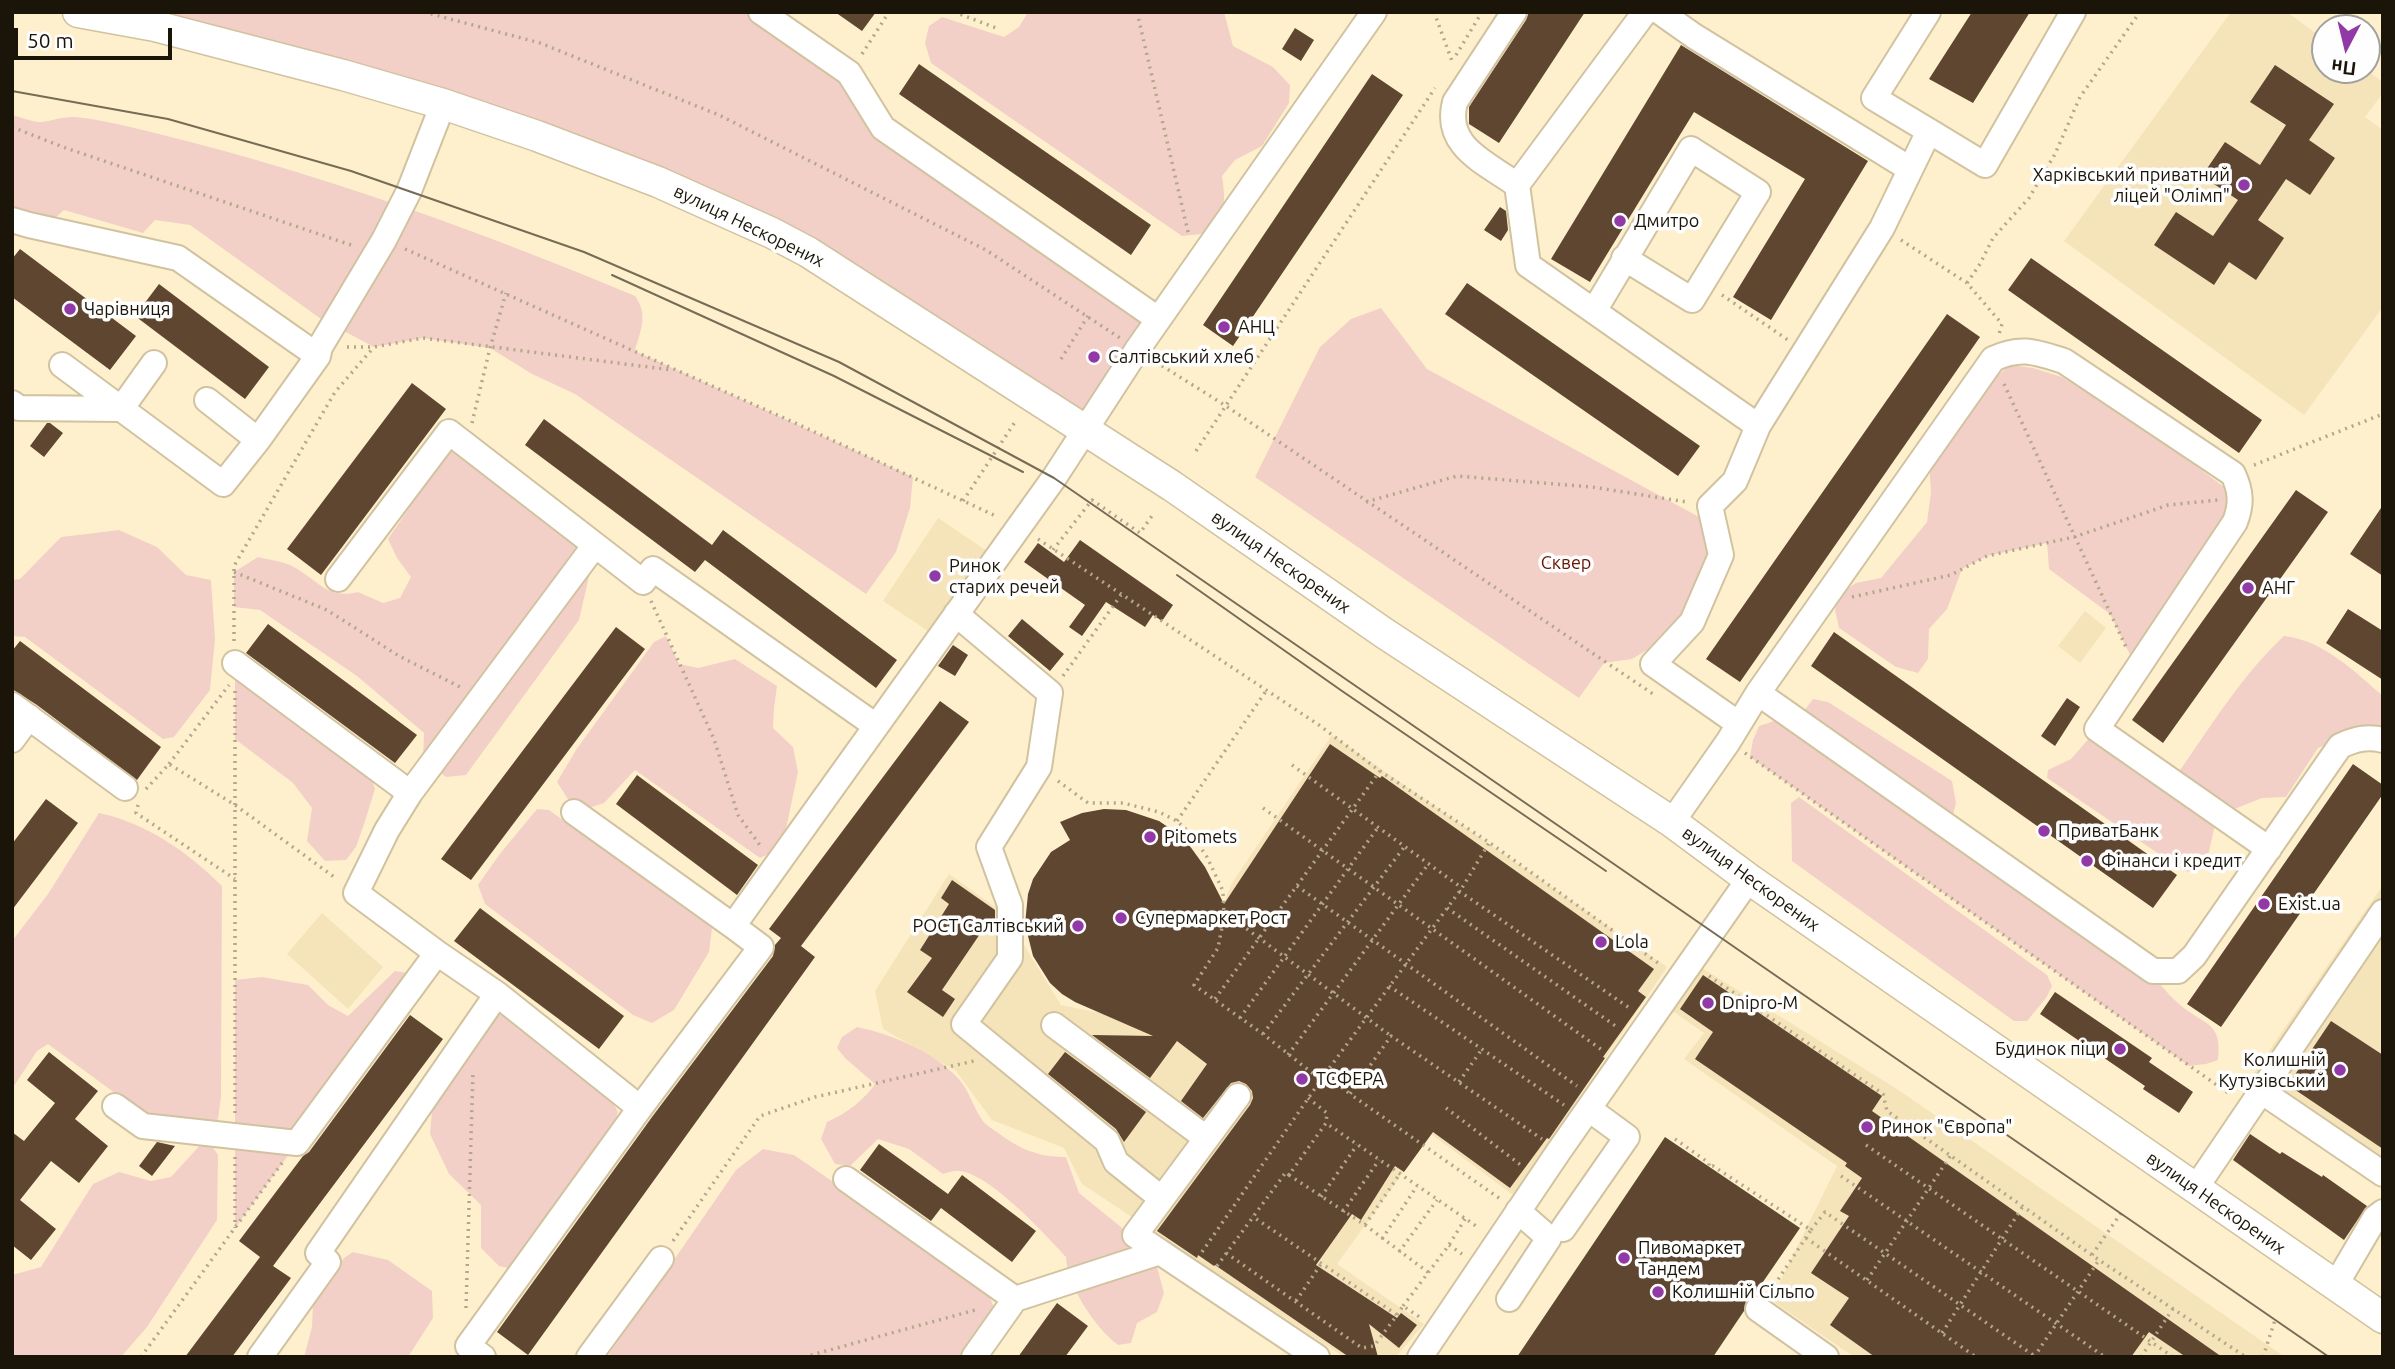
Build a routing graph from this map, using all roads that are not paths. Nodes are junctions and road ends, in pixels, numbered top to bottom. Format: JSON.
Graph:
{"nodes":[{"id":1,"x":78,"y":12,"type":"edge"},
{"id":2,"x":761,"y":12,"type":"edge"},
{"id":3,"x":1374,"y":12,"type":"edge"},
{"id":4,"x":1514,"y":12,"type":"edge"},
{"id":5,"x":1645,"y":12,"type":"edge"},
{"id":6,"x":1660,"y":12,"type":"edge"},
{"id":7,"x":1928,"y":12,"type":"edge"},
{"id":8,"x":2073,"y":12,"type":"edge"},
{"id":9,"x":160,"y":19,"type":"edge"},
{"id":10,"x":443,"y":104,"type":"junction"},
{"id":11,"x":1929,"y":131,"type":"junction"},
{"id":12,"x":1910,"y":169,"type":"junction"},
{"id":13,"x":1517,"y":185,"type":"junction"},
{"id":14,"x":12,"y":220,"type":"edge"},
{"id":15,"x":1624,"y":258,"type":"junction"},
{"id":16,"x":1594,"y":311,"type":"junction"},
{"id":17,"x":1158,"y":320,"type":"junction"},
{"id":18,"x":318,"y":356,"type":"junction"},
{"id":19,"x":155,"y":363,"type":"dead end"},
{"id":20,"x":62,"y":365,"type":"dead end"},
{"id":21,"x":207,"y":400,"type":"dead end"},
{"id":22,"x":12,"y":403,"type":"edge"},
{"id":23,"x":121,"y":409,"type":"junction"},
{"id":24,"x":1758,"y":426,"type":"junction"},
{"id":25,"x":1084,"y":430,"type":"junction"},
{"id":26,"x":258,"y":440,"type":"junction"},
{"id":27,"x":595,"y":545,"type":"junction"},
{"id":28,"x":338,"y":579,"type":"dead end"},
{"id":29,"x":956,"y":614,"type":"junction"},
{"id":30,"x":234,"y":663,"type":"road end"},
{"id":31,"x":1758,"y":693,"type":"junction"},
{"id":32,"x":21,"y":711,"type":"edge"},
{"id":33,"x":876,"y":726,"type":"junction"},
{"id":34,"x":1733,"y":733,"type":"junction"},
{"id":35,"x":12,"y":740,"type":"edge"},
{"id":36,"x":2383,"y":740,"type":"edge"},
{"id":37,"x":125,"y":788,"type":"dead end"},
{"id":38,"x":410,"y":793,"type":"junction"},
{"id":39,"x":574,"y":812,"type":"dead end"},
{"id":40,"x":1672,"y":822,"type":"junction"},
{"id":41,"x":2269,"y":849,"type":"junction"},
{"id":42,"x":1749,"y":879,"type":"junction"},
{"id":43,"x":2383,"y":912,"type":"edge"},
{"id":44,"x":733,"y":926,"type":"junction"},
{"id":45,"x":437,"y":953,"type":"junction"},
{"id":46,"x":497,"y":994,"type":"junction"},
{"id":47,"x":1054,"y":1026,"type":"dead end"},
{"id":48,"x":1238,"y":1096,"type":"dead end"},
{"id":49,"x":2256,"y":1098,"type":"junction"},
{"id":50,"x":115,"y":1106,"type":"dead end"},
{"id":51,"x":640,"y":1108,"type":"junction"},
{"id":52,"x":1589,"y":1109,"type":"junction"},
{"id":53,"x":1206,"y":1138,"type":"junction"},
{"id":54,"x":2383,"y":1174,"type":"edge"},
{"id":55,"x":846,"y":1179,"type":"dead end"},
{"id":56,"x":2195,"y":1189,"type":"junction"},
{"id":57,"x":1161,"y":1198,"type":"junction"},
{"id":58,"x":1518,"y":1212,"type":"junction"},
{"id":59,"x":2383,"y":1213,"type":"edge"},
{"id":60,"x":1563,"y":1229,"type":"dead end"},
{"id":61,"x":1160,"y":1252,"type":"junction"},
{"id":62,"x":661,"y":1259,"type":"road end"},
{"id":63,"x":2335,"y":1286,"type":"junction"},
{"id":64,"x":1015,"y":1299,"type":"junction"},
{"id":65,"x":1509,"y":1299,"type":"dead end"},
{"id":66,"x":1758,"y":1309,"type":"road end"},
{"id":67,"x":2383,"y":1318,"type":"edge"},
{"id":68,"x":479,"y":1347,"type":"edge"},
{"id":69,"x":260,"y":1357,"type":"edge"},
{"id":70,"x":589,"y":1357,"type":"edge"},
{"id":71,"x":974,"y":1357,"type":"edge"},
{"id":72,"x":1317,"y":1357,"type":"edge"},
{"id":73,"x":1420,"y":1357,"type":"edge"},
{"id":74,"x":1826,"y":1357,"type":"edge"}],
"edges":[{"from":1,"to":9,"type":"main road","name":"вулиця Нескорених"},
{"from":2,"to":17,"type":"lane"},
{"from":3,"to":17,"type":"lane"},
{"from":4,"to":13,"type":"lane"},
{"from":5,"to":13,"type":"lane"},
{"from":6,"to":12,"type":"lane"},
{"from":7,"to":11,"type":"lane"},
{"from":8,"to":11,"type":"lane"},
{"from":9,"to":10,"type":"main road","name":"вулиця Нескорених"},
{"from":10,"to":18,"type":"lane"},
{"from":10,"to":25,"type":"main road","name":"вулиця Нескорених"},
{"from":11,"to":12,"type":"lane"},
{"from":12,"to":24,"type":"lane"},
{"from":13,"to":16,"type":"lane"},
{"from":14,"to":18,"type":"lane"},
{"from":15,"to":15,"type":"lane"},
{"from":15,"to":16,"type":"lane"},
{"from":16,"to":24,"type":"lane"},
{"from":17,"to":25,"type":"lane"},
{"from":18,"to":26,"type":"lane"},
{"from":19,"to":23,"type":"lane"},
{"from":20,"to":23,"type":"lane"},
{"from":21,"to":26,"type":"lane"},
{"from":22,"to":23,"type":"lane"},
{"from":23,"to":26,"type":"lane"},
{"from":24,"to":34,"type":"lane"},
{"from":25,"to":29,"type":"lane"},
{"from":25,"to":40,"type":"main road","name":"вулиця Нескорених"},
{"from":27,"to":28,"type":"lane"},
{"from":27,"to":33,"type":"lane"},
{"from":27,"to":38,"type":"lane"},
{"from":29,"to":33,"type":"lane"},
{"from":29,"to":57,"type":"lane"},
{"from":30,"to":38,"type":"lane"},
{"from":31,"to":34,"type":"lane"},
{"from":31,"to":41,"type":"lane"},
{"from":31,"to":41,"type":"lane"},
{"from":32,"to":35,"type":"lane"},
{"from":32,"to":37,"type":"lane"},
{"from":33,"to":44,"type":"lane"},
{"from":34,"to":40,"type":"lane"},
{"from":36,"to":41,"type":"lane"},
{"from":38,"to":45,"type":"lane"},
{"from":39,"to":44,"type":"lane"},
{"from":40,"to":42,"type":"main road","name":"вулиця Нескорених"},
{"from":42,"to":52,"type":"lane"},
{"from":42,"to":56,"type":"main road","name":"вулиця Нескорених"},
{"from":43,"to":49,"type":"lane"},
{"from":44,"to":51,"type":"lane"},
{"from":45,"to":46,"type":"lane"},
{"from":45,"to":50,"type":"lane"},
{"from":46,"to":51,"type":"lane"},
{"from":46,"to":69,"type":"lane"},
{"from":47,"to":53,"type":"lane"},
{"from":48,"to":53,"type":"lane"},
{"from":49,"to":54,"type":"lane"},
{"from":49,"to":56,"type":"lane"},
{"from":51,"to":68,"type":"lane"},
{"from":52,"to":58,"type":"lane"},
{"from":52,"to":60,"type":"lane"},
{"from":53,"to":57,"type":"lane"},
{"from":55,"to":64,"type":"lane"},
{"from":56,"to":63,"type":"main road","name":"вулиця Нескорених"},
{"from":57,"to":61,"type":"lane"},
{"from":58,"to":65,"type":"lane"},
{"from":58,"to":73,"type":"lane"},
{"from":59,"to":63,"type":"lane"},
{"from":61,"to":64,"type":"lane"},
{"from":61,"to":72,"type":"lane"},
{"from":62,"to":70,"type":"lane"},
{"from":63,"to":67,"type":"main road","name":"вулиця Нескорених"},
{"from":64,"to":71,"type":"lane"},
{"from":66,"to":74,"type":"lane"}]}
